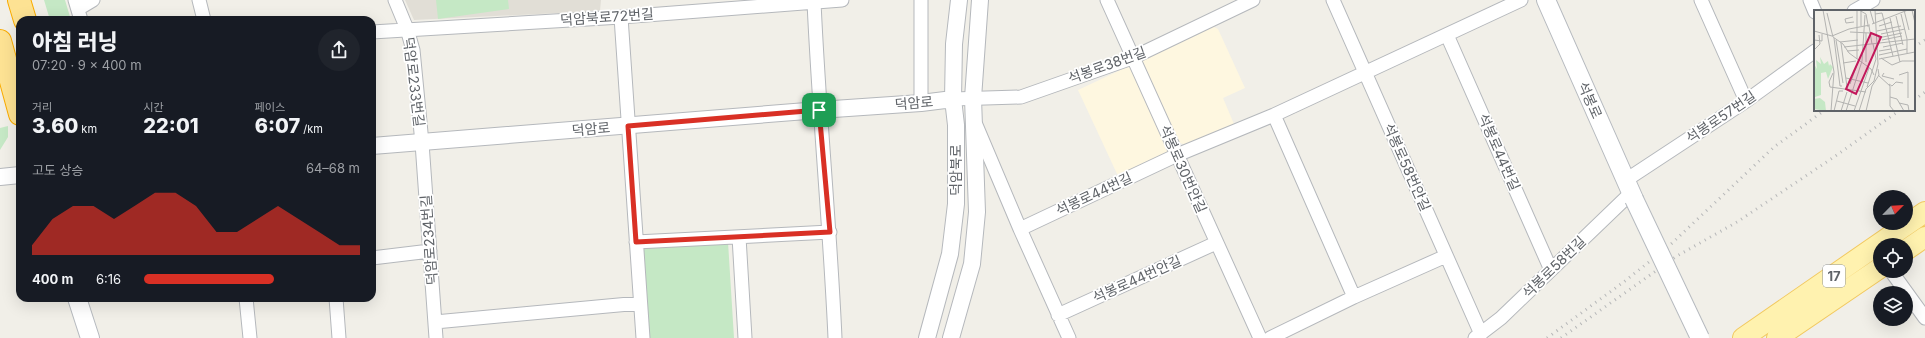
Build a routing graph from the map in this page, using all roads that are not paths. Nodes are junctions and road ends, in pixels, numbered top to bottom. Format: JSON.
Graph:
{"nodes":[{"id":1,"x":19,"y":0,"type":"edge"},
{"id":2,"x":93,"y":0,"type":"edge"},
{"id":3,"x":199,"y":0,"type":"edge"},
{"id":4,"x":394,"y":0,"type":"edge"},
{"id":5,"x":842,"y":0,"type":"edge"},
{"id":6,"x":921,"y":0,"type":"edge"},
{"id":7,"x":959,"y":0,"type":"edge"},
{"id":8,"x":980,"y":0,"type":"edge"},
{"id":9,"x":1107,"y":0,"type":"edge"},
{"id":10,"x":1253,"y":0,"type":"edge"},
{"id":11,"x":1333,"y":0,"type":"edge"},
{"id":12,"x":1521,"y":0,"type":"edge"},
{"id":13,"x":1546,"y":0,"type":"edge"},
{"id":14,"x":1701,"y":0,"type":"edge"},
{"id":15,"x":1810,"y":0,"type":"edge"},
{"id":16,"x":1873,"y":0,"type":"edge"},
{"id":17,"x":814,"y":2,"type":"junction"},
{"id":18,"x":679,"y":6,"type":"edge"},
{"id":19,"x":78,"y":10,"type":"edge"},
{"id":20,"x":1814,"y":10,"type":"edge"},
{"id":21,"x":1856,"y":10,"type":"edge"},
{"id":22,"x":24,"y":16,"type":"edge"},
{"id":23,"x":203,"y":16,"type":"edge"},
{"id":24,"x":621,"y":17,"type":"junction"},
{"id":25,"x":407,"y":29,"type":"junction"},
{"id":26,"x":376,"y":32,"type":"edge"},
{"id":27,"x":1447,"y":35,"type":"junction"},
{"id":28,"x":0,"y":41,"type":"edge"},
{"id":29,"x":1814,"y":52,"type":"edge"},
{"id":30,"x":1132,"y":58,"type":"junction"},
{"id":31,"x":1365,"y":73,"type":"junction"},
{"id":32,"x":973,"y":98,"type":"junction"},
{"id":33,"x":16,"y":99,"type":"edge"},
{"id":34,"x":953,"y":99,"type":"junction"},
{"id":35,"x":1746,"y":101,"type":"junction"},
{"id":36,"x":921,"y":103,"type":"junction"},
{"id":37,"x":819,"y":110,"type":"junction"},
{"id":38,"x":1274,"y":115,"type":"junction"},
{"id":39,"x":975,"y":123,"type":"junction"},
{"id":40,"x":628,"y":126,"type":"junction"},
{"id":41,"x":422,"y":143,"type":"junction"},
{"id":42,"x":376,"y":146,"type":"edge"},
{"id":43,"x":1177,"y":155,"type":"junction"},
{"id":44,"x":16,"y":175,"type":"edge"},
{"id":45,"x":0,"y":177,"type":"edge"},
{"id":46,"x":1630,"y":191,"type":"junction"},
{"id":47,"x":1925,"y":212,"type":"edge"},
{"id":48,"x":1020,"y":230,"type":"junction"},
{"id":49,"x":830,"y":232,"type":"junction"},
{"id":50,"x":739,"y":236,"type":"junction"},
{"id":51,"x":1925,"y":237,"type":"edge"},
{"id":52,"x":636,"y":242,"type":"junction"},
{"id":53,"x":1216,"y":243,"type":"junction"},
{"id":54,"x":1913,"y":245,"type":"edge"},
{"id":55,"x":430,"y":251,"type":"junction"},
{"id":56,"x":1446,"y":256,"type":"junction"},
{"id":57,"x":376,"y":258,"type":"edge"},
{"id":58,"x":1551,"y":270,"type":"junction"},
{"id":59,"x":1873,"y":273,"type":"edge"},
{"id":60,"x":1896,"y":278,"type":"edge"},
{"id":61,"x":1354,"y":297,"type":"junction"},
{"id":62,"x":78,"y":302,"type":"edge"},
{"id":63,"x":89,"y":302,"type":"edge"},
{"id":64,"x":246,"y":302,"type":"edge"},
{"id":65,"x":336,"y":302,"type":"edge"},
{"id":66,"x":640,"y":303,"type":"junction"},
{"id":67,"x":1058,"y":315,"type":"junction"},
{"id":68,"x":1925,"y":318,"type":"edge"},
{"id":69,"x":435,"y":322,"type":"junction"},
{"id":70,"x":1478,"y":336,"type":"edge"},
{"id":71,"x":90,"y":338,"type":"edge"},
{"id":72,"x":101,"y":338,"type":"edge"},
{"id":73,"x":250,"y":338,"type":"edge"},
{"id":74,"x":339,"y":338,"type":"edge"},
{"id":75,"x":436,"y":338,"type":"edge"},
{"id":76,"x":643,"y":338,"type":"edge"},
{"id":77,"x":745,"y":338,"type":"edge"},
{"id":78,"x":835,"y":338,"type":"edge"},
{"id":79,"x":927,"y":338,"type":"edge"},
{"id":80,"x":951,"y":338,"type":"edge"},
{"id":81,"x":1069,"y":338,"type":"edge"},
{"id":82,"x":1260,"y":338,"type":"edge"},
{"id":83,"x":1270,"y":338,"type":"edge"},
{"id":84,"x":1700,"y":338,"type":"edge"},
{"id":85,"x":1743,"y":338,"type":"edge"},
{"id":86,"x":1777,"y":338,"type":"edge"}],
"edges":[{"from":1,"to":22,"type":"highway"},
{"from":2,"to":19,"type":"street"},
{"from":3,"to":23,"type":"street"},
{"from":4,"to":25,"type":"street","name":"덕암로233번길"},
{"from":5,"to":17,"type":"street","name":"덕암북로72번길"},
{"from":6,"to":36,"type":"street"},
{"from":7,"to":34,"type":"street","name":"덕암북로"},
{"from":8,"to":32,"type":"street","name":"덕암북로"},
{"from":9,"to":30,"type":"street","name":"석봉로30번안길"},
{"from":10,"to":30,"type":"street","name":"석봉로38번길"},
{"from":11,"to":31,"type":"street","name":"석봉로58번안길"},
{"from":12,"to":27,"type":"street","name":"석봉로44번길"},
{"from":13,"to":46,"type":"main road","name":"석봉로"},
{"from":14,"to":35,"type":"street"},
{"from":15,"to":20,"type":"street"},
{"from":16,"to":21,"type":"street"},
{"from":17,"to":18,"type":"street","name":"덕암북로72번길"},
{"from":17,"to":37,"type":"street"},
{"from":18,"to":24,"type":"street","name":"덕암북로72번길"},
{"from":24,"to":25,"type":"street","name":"덕암북로72번길"},
{"from":24,"to":40,"type":"street"},
{"from":25,"to":26,"type":"street","name":"덕암북로72번길"},
{"from":25,"to":41,"type":"street","name":"덕암로233번길"},
{"from":27,"to":31,"type":"street","name":"석봉로44번길"},
{"from":27,"to":58,"type":"street","name":"석봉로44번길"},
{"from":28,"to":33,"type":"highway"},
{"from":29,"to":35,"type":"street","name":"석봉로57번길"},
{"from":30,"to":32,"type":"street","name":"석봉로38번길"},
{"from":30,"to":43,"type":"street","name":"석봉로30번안길"},
{"from":31,"to":38,"type":"street","name":"석봉로44번길"},
{"from":31,"to":56,"type":"street","name":"석봉로58번안길"},
{"from":32,"to":34,"type":"street","name":"석봉로38번길"},
{"from":32,"to":39,"type":"street","name":"덕암북로"},
{"from":34,"to":36,"type":"street","name":"덕암로"},
{"from":34,"to":79,"type":"street","name":"덕암북로"},
{"from":35,"to":46,"type":"street","name":"석봉로57번길"},
{"from":36,"to":37,"type":"street","name":"덕암로"},
{"from":37,"to":40,"type":"street","name":"덕암로"},
{"from":37,"to":49,"type":"street"},
{"from":38,"to":43,"type":"street","name":"석봉로44번길"},
{"from":38,"to":61,"type":"street"},
{"from":39,"to":48,"type":"street"},
{"from":39,"to":80,"type":"street","name":"덕암북로"},
{"from":40,"to":41,"type":"street","name":"덕암로"},
{"from":40,"to":52,"type":"street"},
{"from":41,"to":42,"type":"street","name":"덕암로"},
{"from":41,"to":55,"type":"street","name":"덕암로234번길"},
{"from":43,"to":48,"type":"street","name":"석봉로44번길"},
{"from":43,"to":53,"type":"street","name":"석봉로30번안길"},
{"from":44,"to":45,"type":"street"},
{"from":46,"to":58,"type":"street","name":"석봉로58번길"},
{"from":46,"to":84,"type":"main road","name":"석봉로","bridge":true},
{"from":47,"to":85,"type":"main road","number":"17"},
{"from":48,"to":67,"type":"street"},
{"from":49,"to":50,"type":"street"},
{"from":49,"to":78,"type":"street"},
{"from":50,"to":52,"type":"street"},
{"from":50,"to":77,"type":"street"},
{"from":51,"to":54,"type":"main road"},
{"from":52,"to":66,"type":"street"},
{"from":53,"to":67,"type":"street","name":"석봉로44번안길"},
{"from":53,"to":82,"type":"street","name":"석봉로30번안길"},
{"from":55,"to":57,"type":"street"},
{"from":55,"to":69,"type":"street","name":"덕암로234번길"},
{"from":56,"to":61,"type":"street"},
{"from":56,"to":70,"type":"street","name":"석봉로58번안길"},
{"from":58,"to":70,"type":"street","name":"석봉로58번길"},
{"from":59,"to":86,"type":"main road","number":"17"},
{"from":60,"to":68,"type":"street"},
{"from":61,"to":83,"type":"street"},
{"from":62,"to":71,"type":"main road"},
{"from":63,"to":72,"type":"main road"},
{"from":64,"to":73,"type":"street"},
{"from":65,"to":74,"type":"street"},
{"from":66,"to":69,"type":"street"},
{"from":66,"to":76,"type":"street"},
{"from":67,"to":81,"type":"street"},
{"from":69,"to":75,"type":"street","name":"덕암로234번길"}]}
